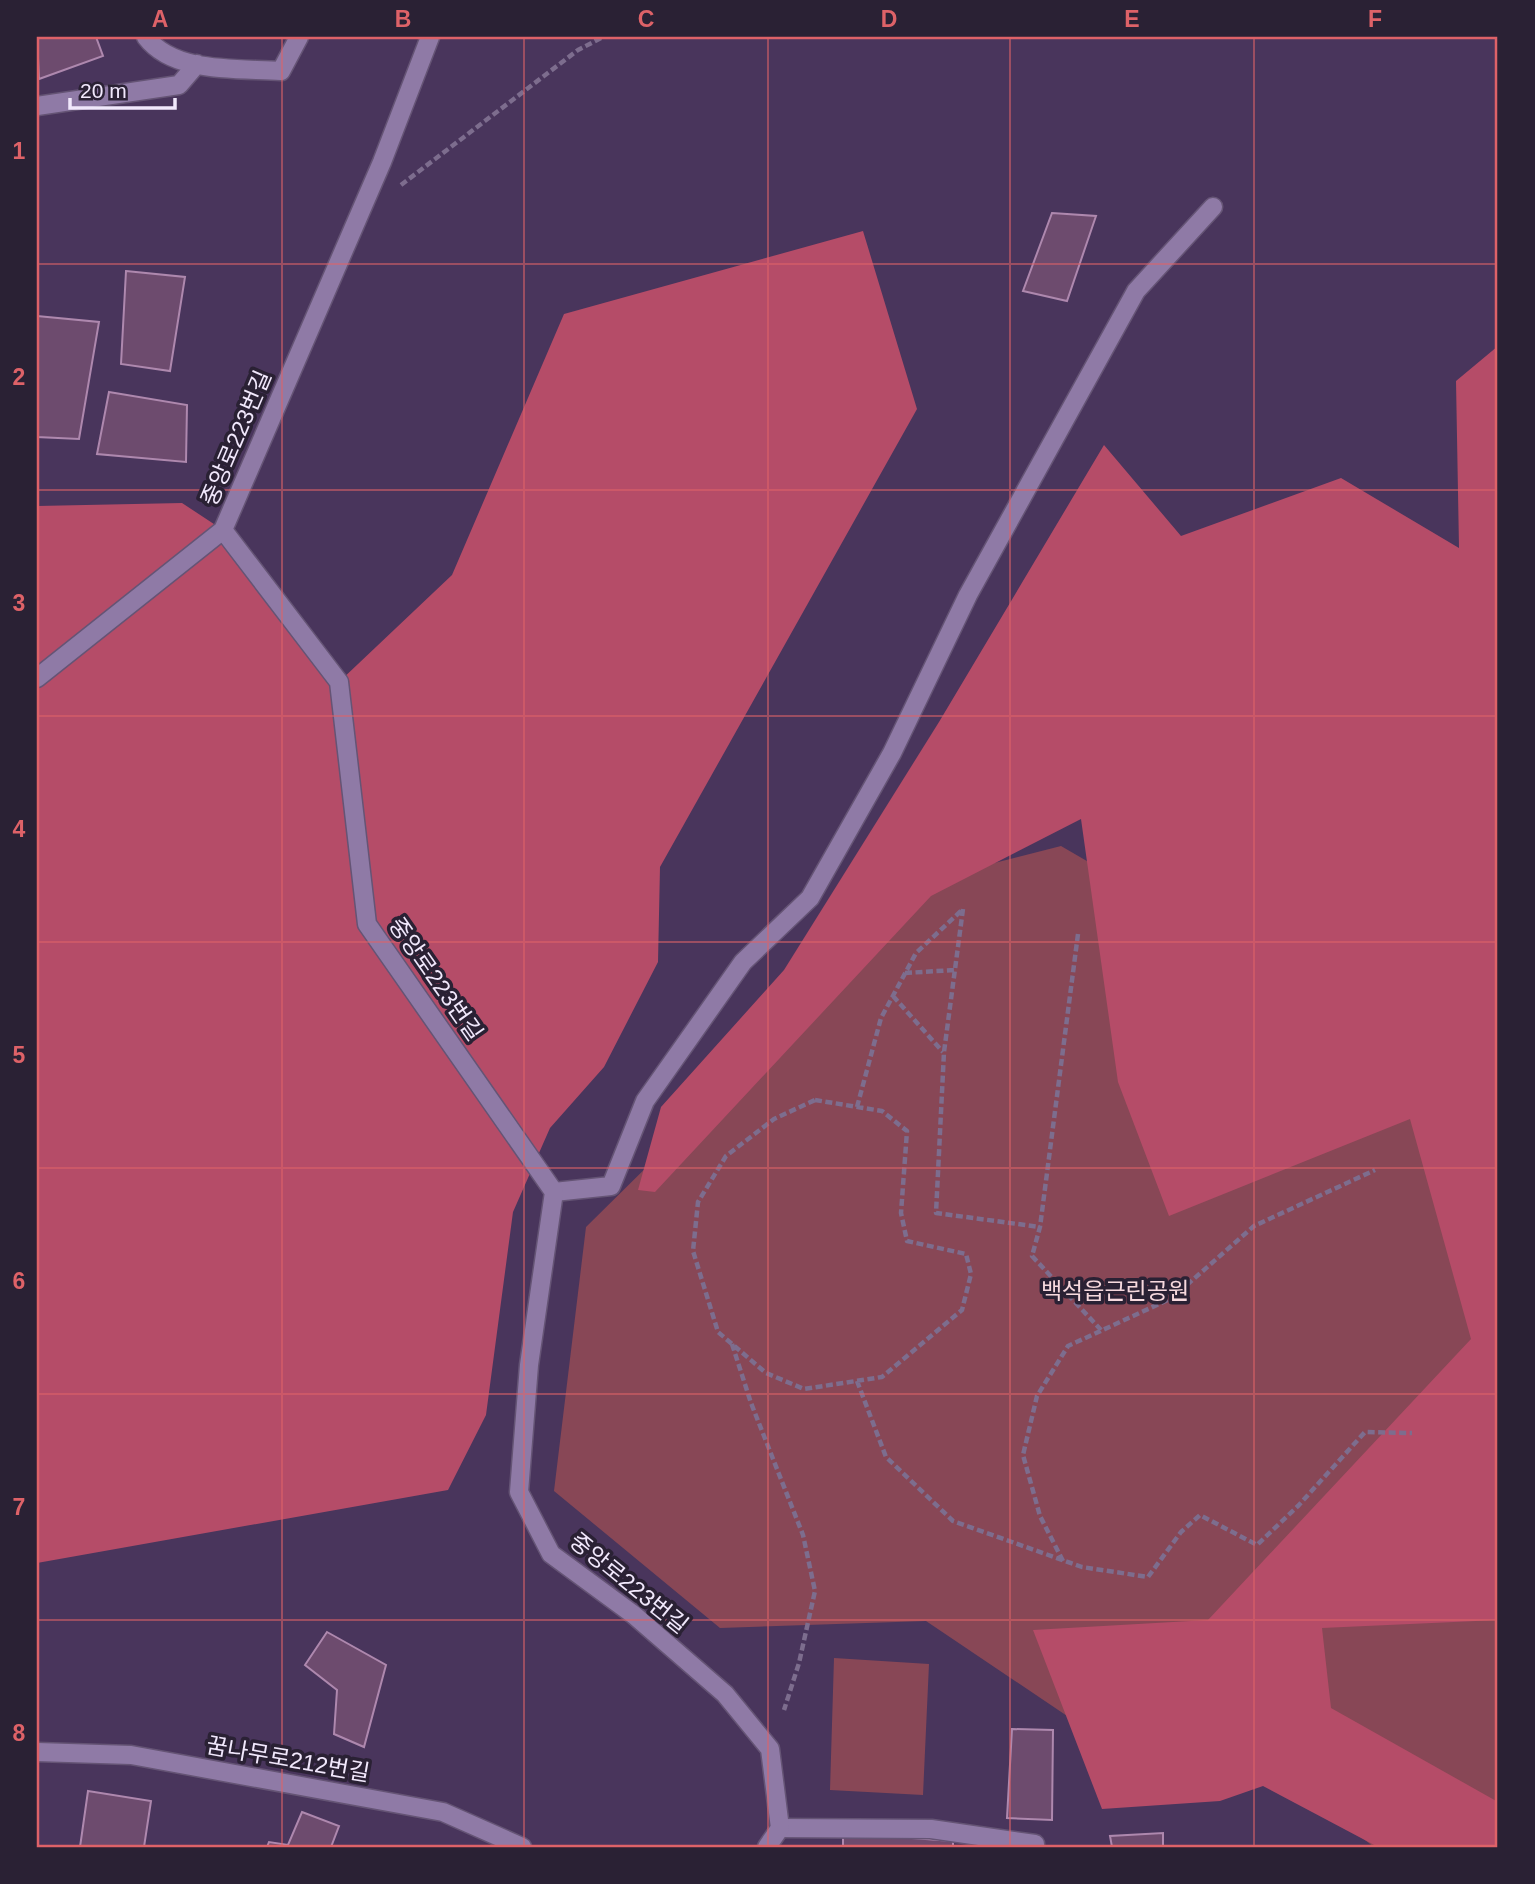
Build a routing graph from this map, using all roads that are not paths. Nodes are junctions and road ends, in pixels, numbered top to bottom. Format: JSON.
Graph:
{"nodes":[{"id":1,"x":146,"y":37,"type":"edge"},
{"id":2,"x":299,"y":37,"type":"edge"},
{"id":3,"x":430,"y":37,"type":"edge"},
{"id":4,"x":197,"y":64,"type":"junction"},
{"id":5,"x":37,"y":106,"type":"edge"},
{"id":6,"x":1213,"y":207,"type":"dead end"},
{"id":7,"x":223,"y":530,"type":"junction"},
{"id":8,"x":37,"y":678,"type":"edge"},
{"id":9,"x":554,"y":1192,"type":"junction"},
{"id":10,"x":37,"y":1752,"type":"edge"},
{"id":11,"x":780,"y":1828,"type":"junction"},
{"id":12,"x":1035,"y":1844,"type":"dead end"},
{"id":13,"x":522,"y":1847,"type":"edge"},
{"id":14,"x":767,"y":1847,"type":"edge"}],
"edges":[{"from":1,"to":4,"type":"street"},
{"from":2,"to":4,"type":"street"},
{"from":3,"to":7,"type":"street","name":"중앙로223번길"},
{"from":4,"to":5,"type":"street"},
{"from":6,"to":9,"type":"street"},
{"from":7,"to":8,"type":"street"},
{"from":7,"to":9,"type":"street","name":"중앙로223번길"},
{"from":9,"to":11,"type":"street","name":"중앙로223번길"},
{"from":10,"to":13,"type":"street","name":"꿈나무로212번길"},
{"from":11,"to":12,"type":"street"},
{"from":11,"to":14,"type":"street"}]}
